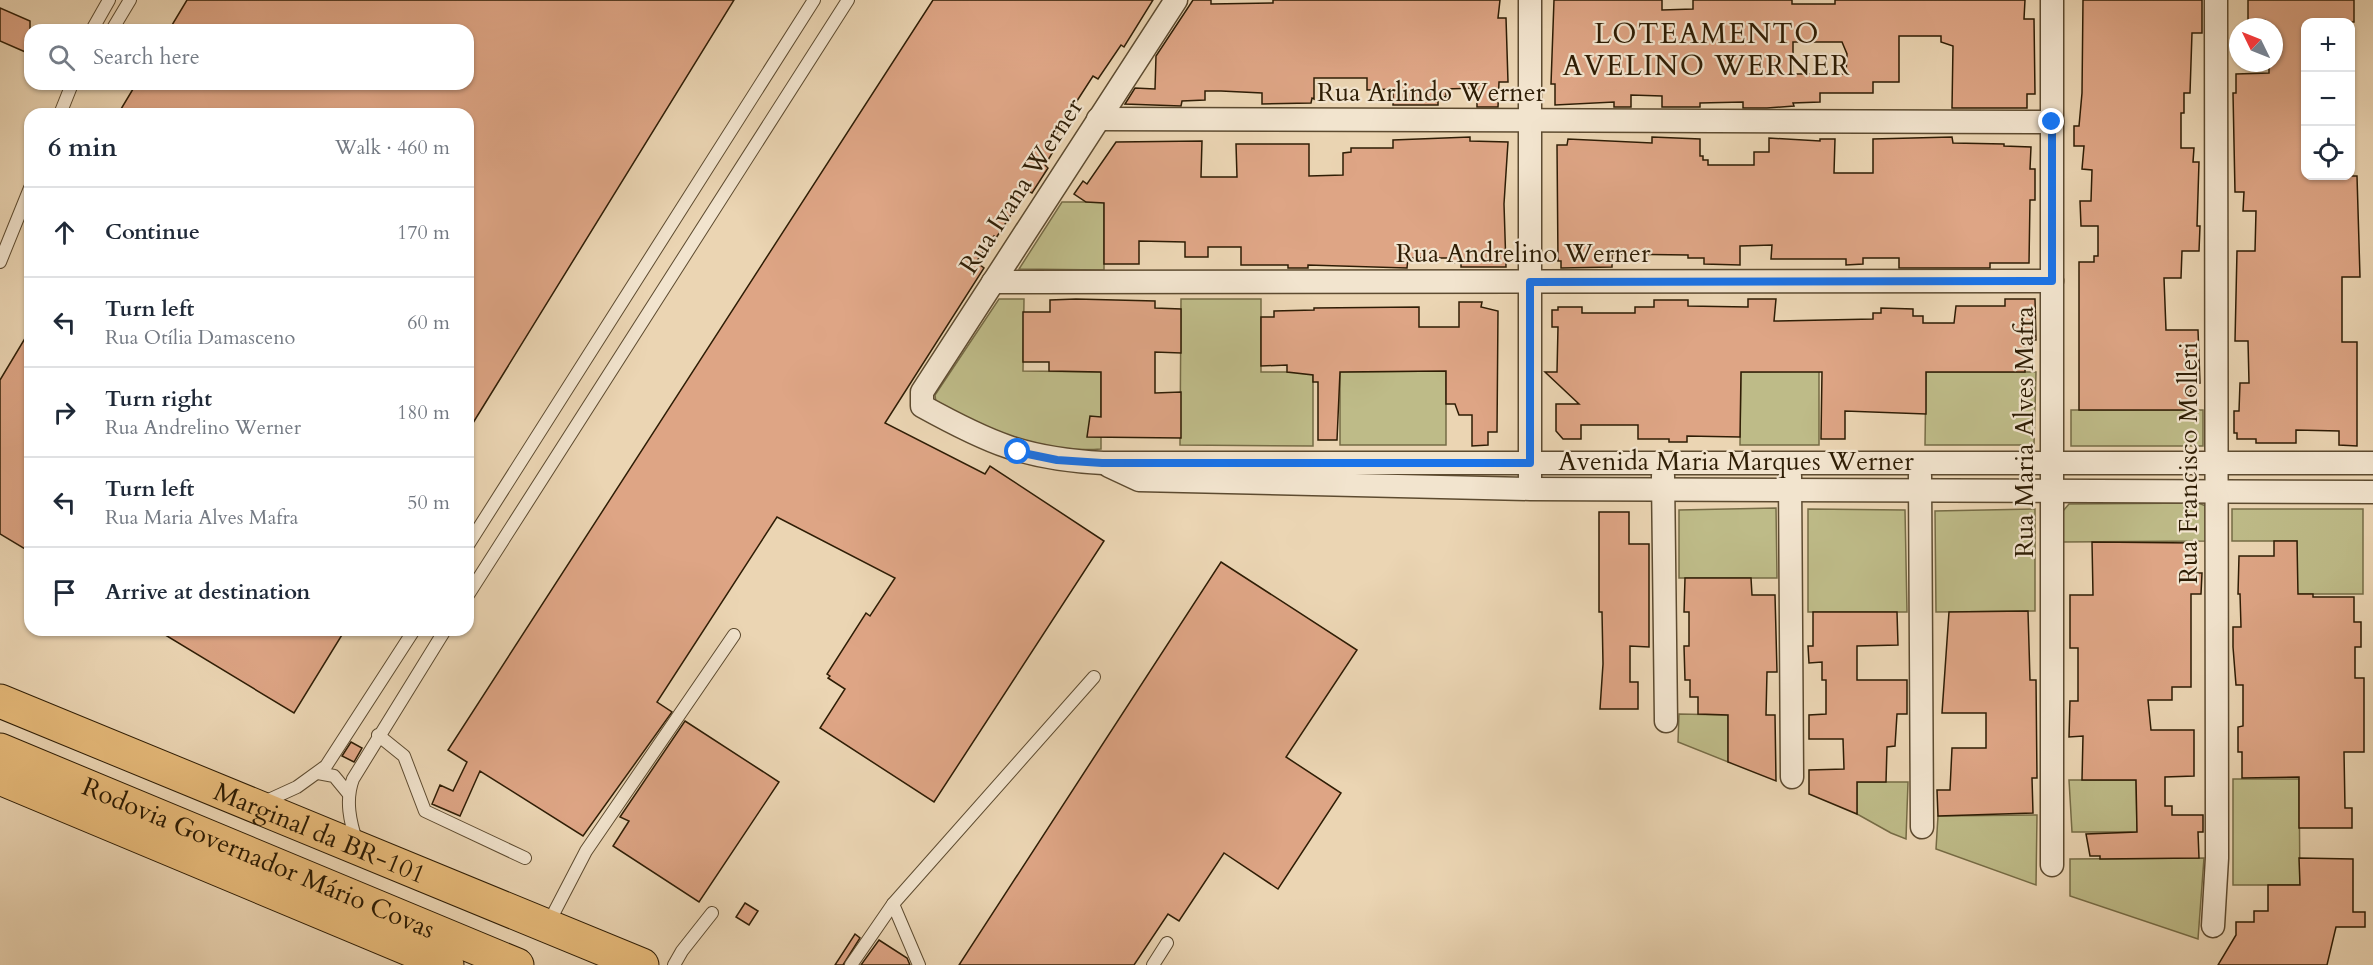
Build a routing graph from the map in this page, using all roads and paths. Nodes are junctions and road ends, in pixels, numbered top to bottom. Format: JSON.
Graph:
{"nodes":[{"id":1,"x":109,"y":0,"type":"edge"},
{"id":2,"x":130,"y":0,"type":"edge"},
{"id":3,"x":814,"y":0,"type":"edge"},
{"id":4,"x":848,"y":0,"type":"edge"},
{"id":5,"x":1176,"y":0,"type":"edge"},
{"id":6,"x":1530,"y":0,"type":"edge"},
{"id":7,"x":2052,"y":0,"type":"edge"},
{"id":8,"x":2216,"y":0,"type":"edge"},
{"id":9,"x":95,"y":24,"type":"edge"},
{"id":10,"x":115,"y":24,"type":"edge"},
{"id":11,"x":70,"y":90,"type":"edge"},
{"id":12,"x":62,"y":108,"type":"edge"},
{"id":13,"x":1098,"y":119,"type":"junction"},
{"id":14,"x":1530,"y":121,"type":"junction"},
{"id":15,"x":2052,"y":122,"type":"junction"},
{"id":16,"x":24,"y":203,"type":"edge"},
{"id":17,"x":0,"y":262,"type":"edge"},
{"id":18,"x":2052,"y":281,"type":"junction"},
{"id":19,"x":993,"y":282,"type":"junction"},
{"id":20,"x":1530,"y":282,"type":"junction"},
{"id":21,"x":922,"y":406,"type":"joint"},
{"id":22,"x":1102,"y":463,"type":"junction"},
{"id":23,"x":1530,"y":463,"type":"junction"},
{"id":24,"x":1663,"y":463,"type":"junction"},
{"id":25,"x":1790,"y":463,"type":"junction"},
{"id":26,"x":1920,"y":463,"type":"junction"},
{"id":27,"x":2052,"y":463,"type":"junction"},
{"id":28,"x":2217,"y":463,"type":"junction"},
{"id":29,"x":2373,"y":463,"type":"edge"},
{"id":30,"x":1530,"y":489,"type":"junction"},
{"id":31,"x":1664,"y":489,"type":"junction"},
{"id":32,"x":1791,"y":490,"type":"junction"},
{"id":33,"x":1921,"y":490,"type":"junction"},
{"id":34,"x":2053,"y":491,"type":"junction"},
{"id":35,"x":2217,"y":492,"type":"junction"},
{"id":36,"x":2373,"y":492,"type":"edge"},
{"id":37,"x":474,"y":536,"type":"edge"},
{"id":38,"x":474,"y":586,"type":"edge"},
{"id":39,"x":734,"y":635,"type":"dead end"},
{"id":40,"x":410,"y":636,"type":"edge"},
{"id":41,"x":442,"y":636,"type":"edge"},
{"id":42,"x":1094,"y":677,"type":"dead end"},
{"id":43,"x":0,"y":701,"type":"edge"},
{"id":44,"x":1666,"y":721,"type":"dead end"},
{"id":45,"x":378,"y":735,"type":"junction"},
{"id":46,"x":0,"y":750,"type":"edge"},
{"id":47,"x":318,"y":773,"type":"junction"},
{"id":48,"x":1792,"y":777,"type":"dead end"},
{"id":49,"x":0,"y":778,"type":"edge"},
{"id":50,"x":348,"y":793,"type":"junction"},
{"id":51,"x":253,"y":807,"type":"junction"},
{"id":52,"x":1922,"y":827,"type":"dead end"},
{"id":53,"x":359,"y":850,"type":"junction"},
{"id":54,"x":525,"y":858,"type":"dead end"},
{"id":55,"x":2052,"y":865,"type":"dead end"},
{"id":56,"x":893,"y":904,"type":"junction"},
{"id":57,"x":712,"y":913,"type":"dead end"},
{"id":58,"x":2213,"y":926,"type":"dead end"},
{"id":59,"x":547,"y":927,"type":"junction"},
{"id":60,"x":1167,"y":944,"type":"dead end"},
{"id":61,"x":447,"y":965,"type":"edge"},
{"id":62,"x":518,"y":965,"type":"edge"},
{"id":63,"x":642,"y":965,"type":"edge"},
{"id":64,"x":674,"y":965,"type":"edge"},
{"id":65,"x":851,"y":965,"type":"edge"},
{"id":66,"x":919,"y":965,"type":"edge"},
{"id":67,"x":1154,"y":965,"type":"edge"}],
"edges":[{"from":1,"to":9,"type":"lane"},
{"from":2,"to":10,"type":"lane"},
{"from":3,"to":37,"type":"lane"},
{"from":4,"to":38,"type":"lane"},
{"from":5,"to":13,"type":"street","name":"Rua Ivana Werner"},
{"from":6,"to":14,"type":"street"},
{"from":7,"to":15,"type":"street","name":"Rua Maria Alves Mafra"},
{"from":8,"to":28,"type":"street","name":"Rua Francisco Molleri"},
{"from":11,"to":12,"type":"lane"},
{"from":13,"to":14,"type":"street","name":"Rua Arlindo Werner"},
{"from":13,"to":19,"type":"street","name":"Rua Ivana Werner"},
{"from":14,"to":15,"type":"street","name":"Rua Arlindo Werner"},
{"from":14,"to":20,"type":"street"},
{"from":15,"to":18,"type":"street","name":"Rua Maria Alves Mafra"},
{"from":16,"to":17,"type":"lane"},
{"from":18,"to":20,"type":"street","name":"Rua Andrelino Werner"},
{"from":18,"to":27,"type":"street","name":"Rua Maria Alves Mafra"},
{"from":19,"to":20,"type":"street","name":"Rua Andrelino Werner"},
{"from":19,"to":21,"type":"street","name":"Rua Ivana Werner"},
{"from":20,"to":23,"type":"street"},
{"from":21,"to":22,"type":"street","name":"Avenida Maria Marques Werner"},
{"from":22,"to":23,"type":"street","name":"Avenida Maria Marques Werner"},
{"from":22,"to":30,"type":"street","name":"Avenida Maria Marques Werner"},
{"from":23,"to":24,"type":"street","name":"Avenida Maria Marques Werner"},
{"from":23,"to":30,"type":"street"},
{"from":24,"to":25,"type":"street","name":"Avenida Maria Marques Werner"},
{"from":24,"to":31,"type":"street"},
{"from":25,"to":26,"type":"street","name":"Avenida Maria Marques Werner"},
{"from":25,"to":32,"type":"street"},
{"from":26,"to":27,"type":"street","name":"Avenida Maria Marques Werner"},
{"from":26,"to":33,"type":"street"},
{"from":27,"to":28,"type":"street","name":"Avenida Maria Marques Werner"},
{"from":27,"to":34,"type":"street","name":"Rua Maria Alves Mafra"},
{"from":28,"to":29,"type":"street","name":"Avenida Maria Marques Werner"},
{"from":28,"to":35,"type":"street","name":"Rua Francisco Molleri"},
{"from":30,"to":31,"type":"street","name":"Avenida Maria Marques Werner"},
{"from":31,"to":32,"type":"street","name":"Avenida Maria Marques Werner"},
{"from":31,"to":44,"type":"street"},
{"from":32,"to":33,"type":"street","name":"Avenida Maria Marques Werner"},
{"from":32,"to":48,"type":"street"},
{"from":33,"to":34,"type":"street","name":"Avenida Maria Marques Werner"},
{"from":33,"to":52,"type":"street"},
{"from":34,"to":35,"type":"street","name":"Avenida Maria Marques Werner"},
{"from":34,"to":55,"type":"street","name":"Rua Maria Alves Mafra"},
{"from":35,"to":36,"type":"street","name":"Avenida Maria Marques Werner"},
{"from":35,"to":58,"type":"street","name":"Rua Francisco Molleri"},
{"from":39,"to":59,"type":"lane"},
{"from":40,"to":47,"type":"lane"},
{"from":41,"to":45,"type":"lane"},
{"from":42,"to":56,"type":"lane"},
{"from":43,"to":51,"type":"main road","name":"Marginal da BR-101"},
{"from":45,"to":50,"type":"lane"},
{"from":45,"to":54,"type":"lane"},
{"from":46,"to":62,"type":"main road","name":"Rodovia Governador Mário Covas"},
{"from":47,"to":50,"type":"lane"},
{"from":47,"to":51,"type":"lane"},
{"from":49,"to":61,"type":"main road","name":"Rodovia Governador Mário Covas"},
{"from":50,"to":53,"type":"lane"},
{"from":51,"to":53,"type":"main road","name":"Marginal da BR-101"},
{"from":53,"to":59,"type":"main road","name":"Marginal da BR-101"},
{"from":56,"to":65,"type":"lane"},
{"from":56,"to":66,"type":"lane"},
{"from":57,"to":64,"type":"lane"},
{"from":59,"to":63,"type":"main road","name":"Marginal da BR-101"},
{"from":60,"to":67,"type":"lane"}]}
